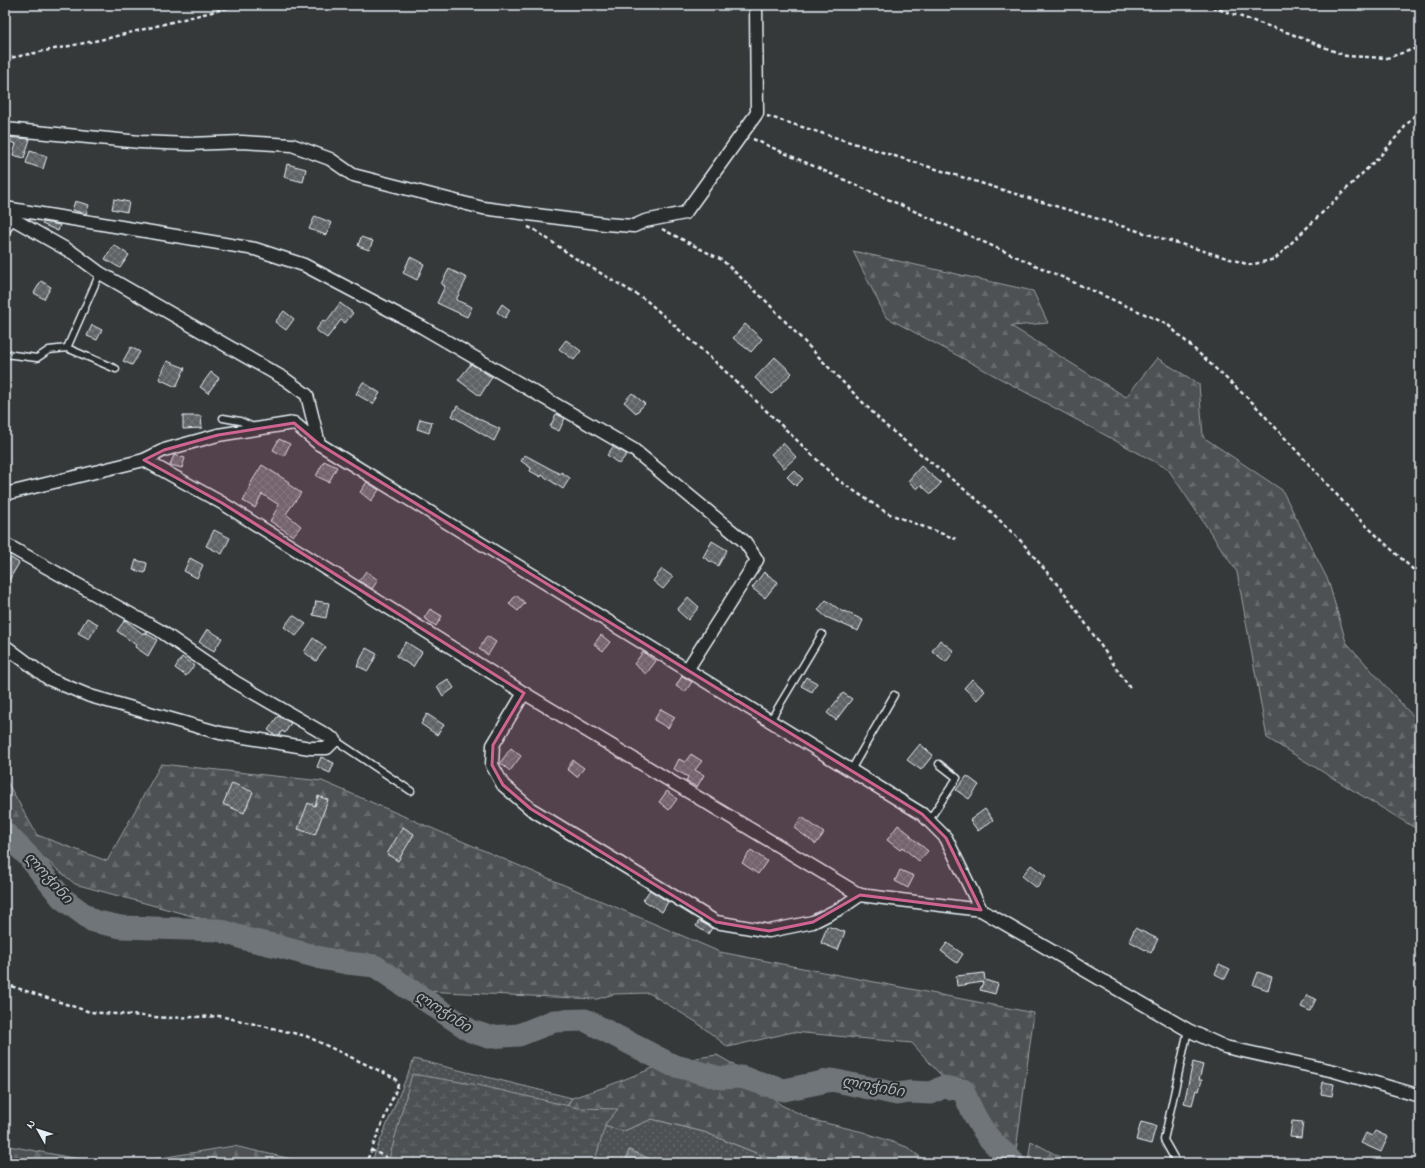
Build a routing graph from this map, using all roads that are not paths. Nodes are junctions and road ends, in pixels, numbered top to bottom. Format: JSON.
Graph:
{"nodes":[{"id":1,"x":756,"y":5,"type":"edge"},
{"id":2,"x":5,"y":129,"type":"edge"},
{"id":3,"x":5,"y":208,"type":"edge"},
{"id":4,"x":9,"y":216,"type":"edge"},
{"id":5,"x":5,"y":234,"type":"edge"},
{"id":6,"x":100,"y":273,"type":"junction"},
{"id":7,"x":67,"y":348,"type":"junction"},
{"id":8,"x":5,"y":354,"type":"edge"},
{"id":9,"x":116,"y":369,"type":"dead end"},
{"id":10,"x":223,"y":418,"type":"dead end"},
{"id":11,"x":257,"y":428,"type":"junction"},
{"id":12,"x":319,"y":444,"type":"junction"},
{"id":13,"x":144,"y":460,"type":"junction"},
{"id":14,"x":5,"y":494,"type":"edge"},
{"id":15,"x":5,"y":544,"type":"edge"},
{"id":16,"x":822,"y":634,"type":"dead end"},
{"id":17,"x":5,"y":646,"type":"edge"},
{"id":18,"x":687,"y":670,"type":"junction"},
{"id":19,"x":524,"y":693,"type":"junction"},
{"id":20,"x":894,"y":695,"type":"dead end"},
{"id":21,"x":770,"y":721,"type":"junction"},
{"id":22,"x":335,"y":740,"type":"junction"},
{"id":23,"x":939,"y":764,"type":"dead end"},
{"id":24,"x":851,"y":770,"type":"junction"},
{"id":25,"x":411,"y":791,"type":"dead end"},
{"id":26,"x":928,"y":820,"type":"junction"},
{"id":27,"x":860,"y":895,"type":"junction"},
{"id":28,"x":981,"y":910,"type":"junction"},
{"id":29,"x":1188,"y":1030,"type":"junction"},
{"id":30,"x":1420,"y":1096,"type":"edge"},
{"id":31,"x":1177,"y":1163,"type":"edge"}],
"edges":[{"from":1,"to":2,"type":"street"},
{"from":3,"to":18,"type":"street"},
{"from":4,"to":5,"type":"lane"},
{"from":4,"to":6,"type":"street"},
{"from":6,"to":7,"type":"lane"},
{"from":6,"to":12,"type":"street"},
{"from":7,"to":8,"type":"lane"},
{"from":7,"to":9,"type":"lane"},
{"from":10,"to":11,"type":"lane"},
{"from":11,"to":12,"type":"street"},
{"from":11,"to":13,"type":"street"},
{"from":12,"to":18,"type":"street"},
{"from":13,"to":14,"type":"street"},
{"from":13,"to":19,"type":"street"},
{"from":15,"to":22,"type":"street"},
{"from":16,"to":21,"type":"lane"},
{"from":17,"to":22,"type":"street"},
{"from":18,"to":21,"type":"street"},
{"from":19,"to":27,"type":"street"},
{"from":19,"to":27,"type":"street"},
{"from":20,"to":24,"type":"lane"},
{"from":21,"to":24,"type":"street"},
{"from":22,"to":25,"type":"lane"},
{"from":23,"to":26,"type":"lane"},
{"from":24,"to":26,"type":"street"},
{"from":26,"to":28,"type":"street"},
{"from":27,"to":28,"type":"street"},
{"from":28,"to":29,"type":"street"},
{"from":29,"to":30,"type":"street"},
{"from":29,"to":31,"type":"lane"}]}
